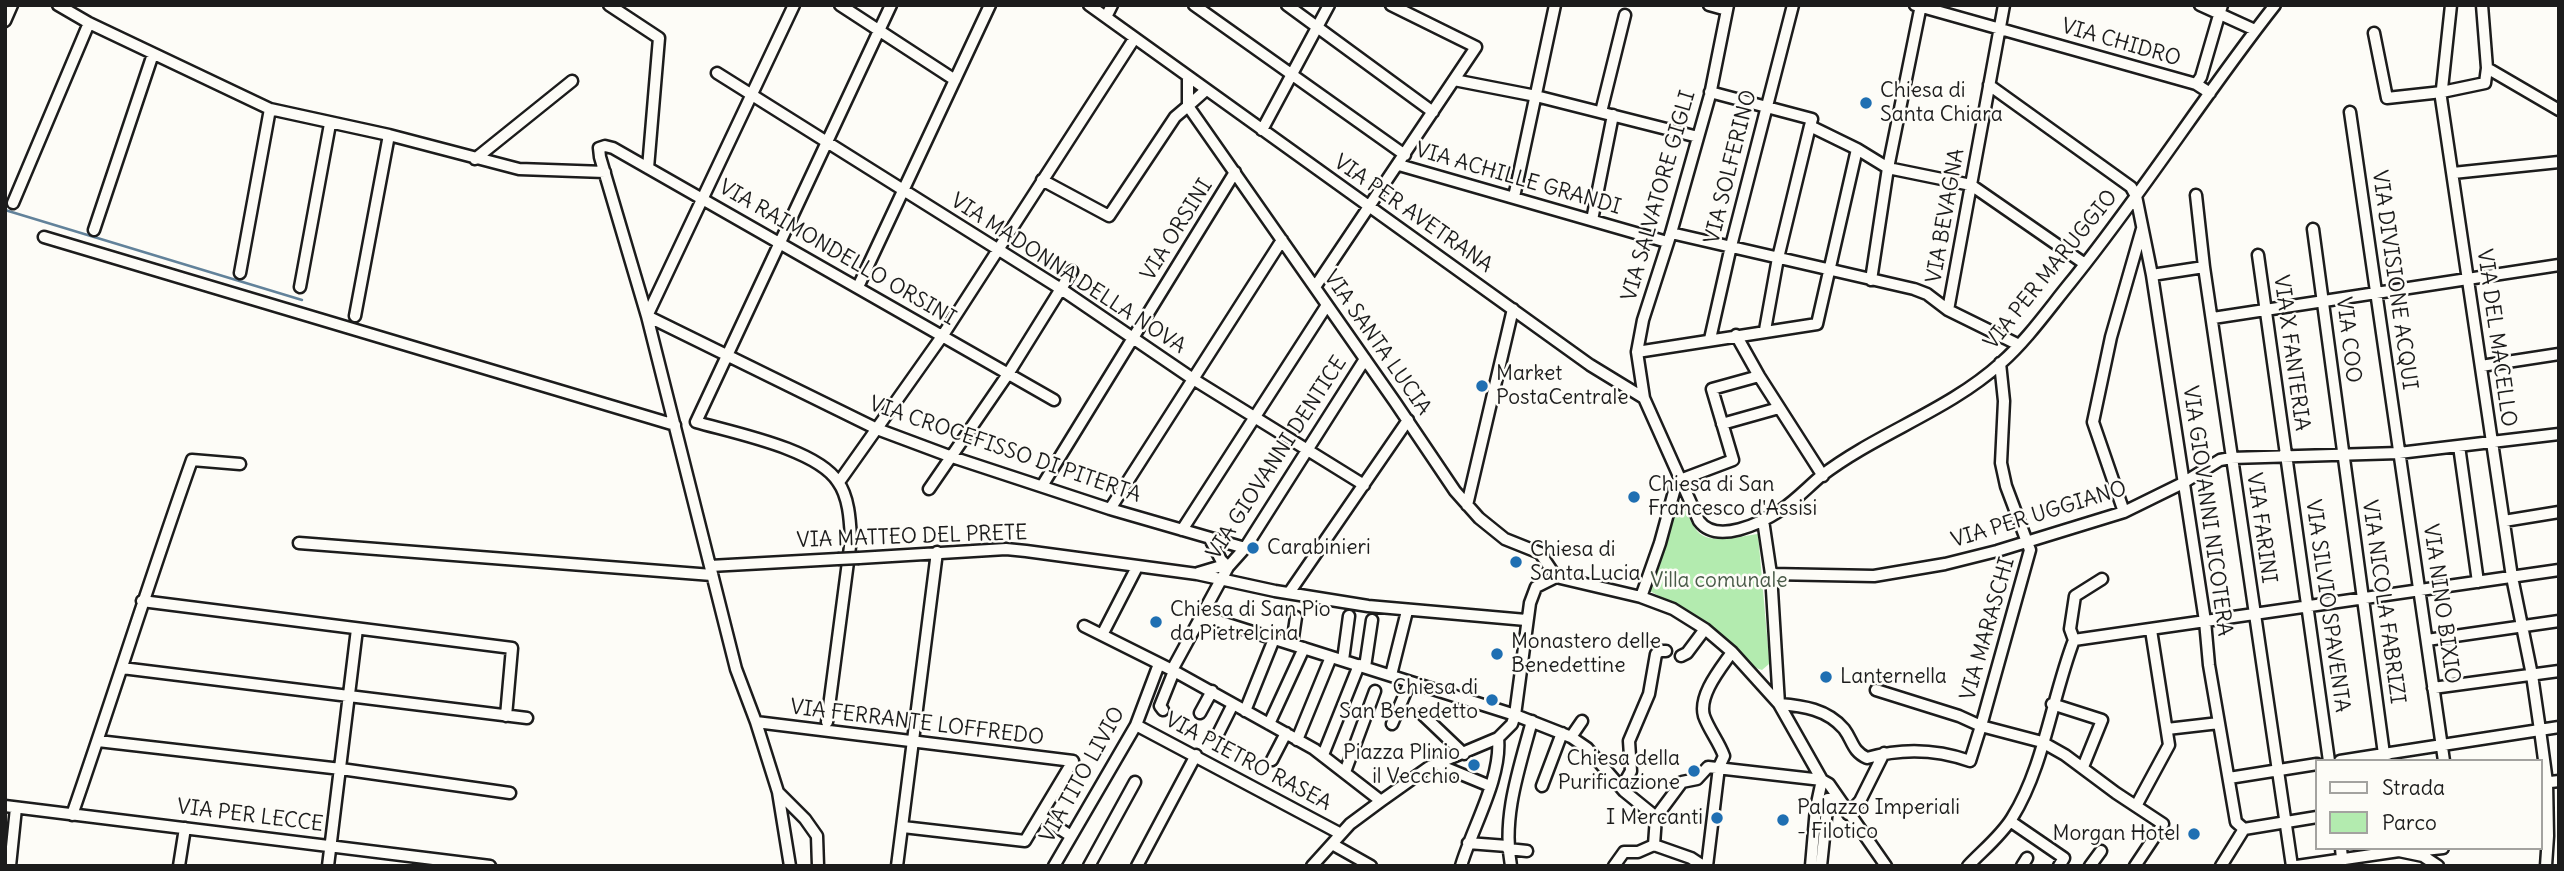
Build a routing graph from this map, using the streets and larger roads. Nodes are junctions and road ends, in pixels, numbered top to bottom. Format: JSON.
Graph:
{"nodes":[{"id":1,"x":12,"y":5,"type":"edge"},
{"id":2,"x":58,"y":5,"type":"edge"},
{"id":3,"x":609,"y":5,"type":"edge"},
{"id":4,"x":794,"y":5,"type":"edge"},
{"id":5,"x":840,"y":5,"type":"edge"},
{"id":6,"x":891,"y":5,"type":"edge"},
{"id":7,"x":990,"y":5,"type":"edge"},
{"id":8,"x":1090,"y":5,"type":"edge"},
{"id":9,"x":1112,"y":5,"type":"edge"},
{"id":10,"x":1194,"y":5,"type":"edge"},
{"id":11,"x":1287,"y":5,"type":"edge"},
{"id":12,"x":1329,"y":5,"type":"edge"},
{"id":13,"x":1391,"y":5,"type":"edge"},
{"id":14,"x":1555,"y":5,"type":"edge"},
{"id":15,"x":1709,"y":5,"type":"edge"},
{"id":16,"x":1793,"y":5,"type":"edge"},
{"id":17,"x":2004,"y":5,"type":"edge"},
{"id":18,"x":2200,"y":5,"type":"edge"},
{"id":19,"x":2275,"y":5,"type":"edge"},
{"id":20,"x":2451,"y":5,"type":"edge"},
{"id":21,"x":2482,"y":5,"type":"edge"},
{"id":22,"x":1919,"y":6,"type":"edge"},
{"id":23,"x":1728,"y":8,"type":"edge"},
{"id":24,"x":2221,"y":9,"type":"edge"},
{"id":25,"x":1625,"y":15,"type":"dead end"},
{"id":26,"x":1106,"y":17,"type":"junction"},
{"id":27,"x":5,"y":21,"type":"edge"},
{"id":28,"x":89,"y":23,"type":"junction"},
{"id":29,"x":1317,"y":27,"type":"junction"},
{"id":30,"x":1999,"y":29,"type":"junction"},
{"id":31,"x":2255,"y":30,"type":"junction"},
{"id":32,"x":878,"y":33,"type":"junction"},
{"id":33,"x":2375,"y":33,"type":"dead end"},
{"id":34,"x":1134,"y":39,"type":"junction"},
{"id":35,"x":153,"y":54,"type":"junction"},
{"id":36,"x":2487,"y":68,"type":"junction"},
{"id":37,"x":717,"y":73,"type":"dead end"},
{"id":38,"x":1292,"y":75,"type":"junction"},
{"id":39,"x":1188,"y":77,"type":"junction"},
{"id":40,"x":955,"y":80,"type":"junction"},
{"id":41,"x":1454,"y":80,"type":"junction"},
{"id":42,"x":572,"y":81,"type":"dead end"},
{"id":43,"x":2196,"y":84,"type":"junction"},
{"id":44,"x":1989,"y":85,"type":"junction"},
{"id":45,"x":1206,"y":90,"type":"junction"},
{"id":46,"x":1710,"y":92,"type":"junction"},
{"id":47,"x":2442,"y":92,"type":"junction"},
{"id":48,"x":2210,"y":93,"type":"junction"},
{"id":49,"x":751,"y":95,"type":"junction"},
{"id":50,"x":1536,"y":96,"type":"junction"},
{"id":51,"x":1188,"y":106,"type":"junction"},
{"id":52,"x":1766,"y":107,"type":"junction"},
{"id":53,"x":271,"y":109,"type":"junction"},
{"id":54,"x":2559,"y":110,"type":"edge"},
{"id":55,"x":1433,"y":112,"type":"junction"},
{"id":56,"x":1601,"y":112,"type":"junction"},
{"id":57,"x":2350,"y":112,"type":"dead end"},
{"id":58,"x":1613,"y":115,"type":"junction"},
{"id":59,"x":330,"y":124,"type":"junction"},
{"id":60,"x":1810,"y":126,"type":"junction"},
{"id":61,"x":1262,"y":130,"type":"junction"},
{"id":62,"x":389,"y":135,"type":"junction"},
{"id":63,"x":1698,"y":137,"type":"junction"},
{"id":64,"x":827,"y":142,"type":"junction"},
{"id":65,"x":1857,"y":149,"type":"junction"},
{"id":66,"x":1405,"y":155,"type":"junction"},
{"id":67,"x":475,"y":159,"type":"junction"},
{"id":68,"x":2559,"y":162,"type":"edge"},
{"id":69,"x":1399,"y":165,"type":"junction"},
{"id":70,"x":648,"y":168,"type":"junction"},
{"id":71,"x":1888,"y":169,"type":"junction"},
{"id":72,"x":605,"y":172,"type":"junction"},
{"id":73,"x":1235,"y":172,"type":"junction"},
{"id":74,"x":2452,"y":173,"type":"junction"},
{"id":75,"x":1042,"y":180,"type":"junction"},
{"id":76,"x":1971,"y":185,"type":"junction"},
{"id":77,"x":902,"y":190,"type":"junction"},
{"id":78,"x":2196,"y":195,"type":"dead end"},
{"id":79,"x":2136,"y":196,"type":"junction"},
{"id":80,"x":1514,"y":197,"type":"junction"},
{"id":81,"x":703,"y":198,"type":"junction"},
{"id":82,"x":13,"y":203,"type":"dead end"},
{"id":83,"x":1370,"y":208,"type":"junction"},
{"id":84,"x":1592,"y":220,"type":"junction"},
{"id":85,"x":2142,"y":228,"type":"junction"},
{"id":86,"x":2313,"y":229,"type":"dead end"},
{"id":87,"x":94,"y":230,"type":"dead end"},
{"id":88,"x":44,"y":237,"type":"dead end"},
{"id":89,"x":1669,"y":237,"type":"junction"},
{"id":90,"x":1282,"y":240,"type":"junction"},
{"id":91,"x":780,"y":243,"type":"junction"},
{"id":92,"x":1731,"y":246,"type":"junction"},
{"id":93,"x":998,"y":248,"type":"junction"},
{"id":94,"x":2258,"y":255,"type":"dead end"},
{"id":95,"x":1779,"y":258,"type":"junction"},
{"id":96,"x":2085,"y":264,"type":"junction"},
{"id":97,"x":2559,"y":265,"type":"edge"},
{"id":98,"x":2204,"y":267,"type":"junction"},
{"id":99,"x":1828,"y":270,"type":"junction"},
{"id":100,"x":1072,"y":271,"type":"dead end"},
{"id":101,"x":240,"y":273,"type":"dead end"},
{"id":102,"x":2152,"y":275,"type":"junction"},
{"id":103,"x":2468,"y":279,"type":"junction"},
{"id":104,"x":1871,"y":280,"type":"junction"},
{"id":105,"x":300,"y":287,"type":"dead end"},
{"id":106,"x":858,"y":287,"type":"junction"},
{"id":107,"x":1315,"y":287,"type":"junction"},
{"id":108,"x":1061,"y":289,"type":"junction"},
{"id":109,"x":2377,"y":293,"type":"junction"},
{"id":110,"x":2324,"y":301,"type":"junction"},
{"id":111,"x":1327,"y":304,"type":"junction"},
{"id":112,"x":1513,"y":309,"type":"junction"},
{"id":113,"x":1948,"y":310,"type":"junction"},
{"id":114,"x":2266,"y":310,"type":"junction"},
{"id":115,"x":355,"y":316,"type":"dead end"},
{"id":116,"x":647,"y":316,"type":"junction"},
{"id":117,"x":2213,"y":318,"type":"junction"},
{"id":118,"x":1765,"y":330,"type":"junction"},
{"id":119,"x":943,"y":335,"type":"junction"},
{"id":120,"x":1736,"y":335,"type":"junction"},
{"id":121,"x":1132,"y":339,"type":"junction"},
{"id":122,"x":1710,"y":339,"type":"junction"},
{"id":123,"x":2019,"y":345,"type":"junction"},
{"id":124,"x":1637,"y":352,"type":"junction"},
{"id":125,"x":2559,"y":354,"type":"edge"},
{"id":126,"x":726,"y":356,"type":"junction"},
{"id":127,"x":1365,"y":359,"type":"junction"},
{"id":128,"x":2000,"y":363,"type":"junction"},
{"id":129,"x":2481,"y":366,"type":"junction"},
{"id":130,"x":1008,"y":374,"type":"junction"},
{"id":131,"x":1759,"y":376,"type":"junction"},
{"id":132,"x":1193,"y":379,"type":"junction"},
{"id":133,"x":1644,"y":398,"type":"junction"},
{"id":134,"x":1054,"y":400,"type":"dead end"},
{"id":135,"x":1779,"y":408,"type":"junction"},
{"id":136,"x":1254,"y":417,"type":"junction"},
{"id":137,"x":1408,"y":420,"type":"junction"},
{"id":138,"x":1722,"y":424,"type":"junction"},
{"id":139,"x":675,"y":425,"type":"junction"},
{"id":140,"x":877,"y":429,"type":"junction"},
{"id":141,"x":2559,"y":434,"type":"edge"},
{"id":142,"x":2492,"y":442,"type":"junction"},
{"id":143,"x":2459,"y":446,"type":"junction"},
{"id":144,"x":1307,"y":451,"type":"junction"},
{"id":145,"x":2399,"y":453,"type":"junction"},
{"id":146,"x":2342,"y":456,"type":"junction"},
{"id":147,"x":952,"y":457,"type":"junction"},
{"id":148,"x":2286,"y":457,"type":"junction"},
{"id":149,"x":2231,"y":458,"type":"junction"},
{"id":150,"x":240,"y":464,"type":"dead end"},
{"id":151,"x":1822,"y":475,"type":"junction"},
{"id":152,"x":1681,"y":480,"type":"junction"},
{"id":153,"x":839,"y":482,"type":"junction"},
{"id":154,"x":2183,"y":483,"type":"junction"},
{"id":155,"x":1364,"y":485,"type":"junction"},
{"id":156,"x":1042,"y":486,"type":"junction"},
{"id":157,"x":929,"y":489,"type":"dead end"},
{"id":158,"x":1467,"y":505,"type":"junction"},
{"id":159,"x":1110,"y":509,"type":"junction"},
{"id":160,"x":2124,"y":512,"type":"junction"},
{"id":161,"x":2559,"y":512,"type":"edge"},
{"id":162,"x":1763,"y":520,"type":"junction"},
{"id":163,"x":2504,"y":521,"type":"junction"},
{"id":164,"x":1182,"y":530,"type":"junction"},
{"id":165,"x":1210,"y":539,"type":"junction"},
{"id":166,"x":2027,"y":542,"type":"junction"},
{"id":167,"x":299,"y":543,"type":"dead end"},
{"id":168,"x":1245,"y":548,"type":"junction"},
{"id":169,"x":937,"y":552,"type":"junction"},
{"id":170,"x":1137,"y":567,"type":"junction"},
{"id":171,"x":1228,"y":567,"type":"junction"},
{"id":172,"x":711,"y":570,"type":"junction"},
{"id":173,"x":2559,"y":570,"type":"edge"},
{"id":174,"x":1197,"y":574,"type":"junction"},
{"id":175,"x":1771,"y":574,"type":"junction"},
{"id":176,"x":1556,"y":577,"type":"junction"},
{"id":177,"x":2512,"y":577,"type":"junction"},
{"id":178,"x":1222,"y":579,"type":"junction"},
{"id":179,"x":2102,"y":579,"type":"dead end"},
{"id":180,"x":2478,"y":582,"type":"junction"},
{"id":181,"x":2419,"y":589,"type":"junction"},
{"id":182,"x":1289,"y":593,"type":"junction"},
{"id":183,"x":1641,"y":597,"type":"junction"},
{"id":184,"x":2363,"y":597,"type":"junction"},
{"id":185,"x":142,"y":601,"type":"junction"},
{"id":186,"x":2308,"y":606,"type":"junction"},
{"id":187,"x":1408,"y":611,"type":"junction"},
{"id":188,"x":2255,"y":613,"type":"junction"},
{"id":189,"x":1202,"y":616,"type":"junction"},
{"id":190,"x":1349,"y":616,"type":"dead end"},
{"id":191,"x":1296,"y":617,"type":"dead end"},
{"id":192,"x":1372,"y":620,"type":"dead end"},
{"id":193,"x":1527,"y":620,"type":"junction"},
{"id":194,"x":2205,"y":621,"type":"junction"},
{"id":195,"x":2559,"y":621,"type":"edge"},
{"id":196,"x":1084,"y":626,"type":"dead end"},
{"id":197,"x":2523,"y":626,"type":"junction"},
{"id":198,"x":357,"y":629,"type":"junction"},
{"id":199,"x":1704,"y":629,"type":"junction"},
{"id":200,"x":2151,"y":630,"type":"junction"},
{"id":201,"x":1102,"y":635,"type":"junction"},
{"id":202,"x":1274,"y":640,"type":"junction"},
{"id":203,"x":2074,"y":640,"type":"junction"},
{"id":204,"x":2427,"y":640,"type":"junction"},
{"id":205,"x":1292,"y":645,"type":"junction"},
{"id":206,"x":1304,"y":648,"type":"junction"},
{"id":207,"x":1732,"y":652,"type":"junction"},
{"id":208,"x":1661,"y":653,"type":"dead end"},
{"id":209,"x":1681,"y":656,"type":"dead end"},
{"id":210,"x":1331,"y":657,"type":"junction"},
{"id":211,"x":1343,"y":660,"type":"junction"},
{"id":212,"x":1159,"y":664,"type":"junction"},
{"id":213,"x":1362,"y":666,"type":"junction"},
{"id":214,"x":122,"y":668,"type":"junction"},
{"id":215,"x":1173,"y":670,"type":"junction"},
{"id":216,"x":1775,"y":670,"type":"junction"},
{"id":217,"x":2559,"y":670,"type":"edge"},
{"id":218,"x":2532,"y":674,"type":"junction"},
{"id":219,"x":1391,"y":675,"type":"junction"},
{"id":220,"x":1755,"y":677,"type":"junction"},
{"id":221,"x":1410,"y":682,"type":"junction"},
{"id":222,"x":2433,"y":688,"type":"junction"},
{"id":223,"x":1876,"y":690,"type":"dead end"},
{"id":224,"x":1212,"y":691,"type":"junction"},
{"id":225,"x":1375,"y":691,"type":"dead end"},
{"id":226,"x":349,"y":696,"type":"junction"},
{"id":227,"x":1233,"y":704,"type":"junction"},
{"id":228,"x":1779,"y":704,"type":"junction"},
{"id":229,"x":2052,"y":704,"type":"junction"},
{"id":230,"x":1163,"y":709,"type":"dead end"},
{"id":231,"x":1244,"y":711,"type":"junction"},
{"id":232,"x":1200,"y":713,"type":"dead end"},
{"id":233,"x":1422,"y":713,"type":"dead end"},
{"id":234,"x":1515,"y":715,"type":"junction"},
{"id":235,"x":506,"y":716,"type":"junction"},
{"id":236,"x":527,"y":719,"type":"dead end"},
{"id":237,"x":1532,"y":721,"type":"junction"},
{"id":238,"x":756,"y":722,"type":"junction"},
{"id":239,"x":827,"y":722,"type":"dead end"},
{"id":240,"x":1582,"y":722,"type":"dead end"},
{"id":241,"x":2219,"y":723,"type":"junction"},
{"id":242,"x":1269,"y":724,"type":"junction"},
{"id":243,"x":1392,"y":724,"type":"dead end"},
{"id":244,"x":1136,"y":725,"type":"junction"},
{"id":245,"x":1981,"y":726,"type":"junction"},
{"id":246,"x":2559,"y":727,"type":"edge"},
{"id":247,"x":2167,"y":729,"type":"junction"},
{"id":248,"x":2540,"y":730,"type":"junction"},
{"id":249,"x":1286,"y":733,"type":"junction"},
{"id":250,"x":1218,"y":734,"type":"dead end"},
{"id":251,"x":1567,"y":735,"type":"junction"},
{"id":252,"x":1498,"y":738,"type":"junction"},
{"id":253,"x":1297,"y":740,"type":"junction"},
{"id":254,"x":98,"y":741,"type":"junction"},
{"id":255,"x":913,"y":742,"type":"junction"},
{"id":256,"x":2042,"y":742,"type":"junction"},
{"id":257,"x":2442,"y":746,"type":"junction"},
{"id":258,"x":1884,"y":753,"type":"junction"},
{"id":259,"x":1464,"y":754,"type":"junction"},
{"id":260,"x":1196,"y":755,"type":"junction"},
{"id":261,"x":1323,"y":755,"type":"junction"},
{"id":262,"x":2385,"y":757,"type":"edge"},
{"id":263,"x":2329,"y":759,"type":"edge"},
{"id":264,"x":2362,"y":759,"type":"edge"},
{"id":265,"x":2444,"y":759,"type":"edge"},
{"id":266,"x":2542,"y":759,"type":"edge"},
{"id":267,"x":1272,"y":760,"type":"dead end"},
{"id":268,"x":2316,"y":764,"type":"edge"},
{"id":269,"x":1439,"y":765,"type":"junction"},
{"id":270,"x":1718,"y":767,"type":"junction"},
{"id":271,"x":2083,"y":767,"type":"junction"},
{"id":272,"x":341,"y":769,"type":"junction"},
{"id":273,"x":2277,"y":771,"type":"junction"},
{"id":274,"x":1345,"y":772,"type":"junction"},
{"id":275,"x":2228,"y":778,"type":"junction"},
{"id":276,"x":1822,"y":780,"type":"junction"},
{"id":277,"x":2559,"y":781,"type":"edge"},
{"id":278,"x":1135,"y":782,"type":"dead end"},
{"id":279,"x":2544,"y":783,"type":"edge"},
{"id":280,"x":1490,"y":786,"type":"junction"},
{"id":281,"x":1542,"y":786,"type":"dead end"},
{"id":282,"x":1622,"y":787,"type":"junction"},
{"id":283,"x":778,"y":792,"type":"junction"},
{"id":284,"x":510,"y":793,"type":"dead end"},
{"id":285,"x":1381,"y":802,"type":"junction"},
{"id":286,"x":2136,"y":806,"type":"junction"},
{"id":287,"x":11,"y":807,"type":"edge"},
{"id":288,"x":1848,"y":814,"type":"junction"},
{"id":289,"x":72,"y":815,"type":"junction"},
{"id":290,"x":1040,"y":816,"type":"junction"},
{"id":291,"x":1656,"y":817,"type":"junction"},
{"id":292,"x":2316,"y":817,"type":"edge"},
{"id":293,"x":2010,"y":821,"type":"junction"},
{"id":294,"x":2284,"y":823,"type":"junction"},
{"id":295,"x":902,"y":827,"type":"junction"},
{"id":296,"x":185,"y":828,"type":"junction"},
{"id":297,"x":2244,"y":829,"type":"junction"},
{"id":298,"x":1341,"y":834,"type":"junction"},
{"id":299,"x":1071,"y":836,"type":"junction"},
{"id":300,"x":2549,"y":837,"type":"edge"},
{"id":301,"x":1468,"y":843,"type":"junction"},
{"id":302,"x":1332,"y":844,"type":"junction"},
{"id":303,"x":330,"y":845,"type":"junction"},
{"id":304,"x":1654,"y":845,"type":"junction"},
{"id":305,"x":1507,"y":847,"type":"junction"},
{"id":306,"x":2101,"y":850,"type":"dead end"},
{"id":307,"x":2399,"y":850,"type":"edge"},
{"id":308,"x":1527,"y":851,"type":"dead end"},
{"id":309,"x":2342,"y":854,"type":"edge"},
{"id":310,"x":459,"y":864,"type":"edge"},
{"id":311,"x":9,"y":866,"type":"edge"},
{"id":312,"x":179,"y":866,"type":"edge"},
{"id":313,"x":328,"y":866,"type":"edge"},
{"id":314,"x":490,"y":866,"type":"edge"},
{"id":315,"x":790,"y":866,"type":"edge"},
{"id":316,"x":818,"y":866,"type":"edge"},
{"id":317,"x":897,"y":866,"type":"edge"},
{"id":318,"x":1054,"y":866,"type":"edge"},
{"id":319,"x":1089,"y":866,"type":"edge"},
{"id":320,"x":1138,"y":866,"type":"edge"},
{"id":321,"x":1312,"y":866,"type":"edge"},
{"id":322,"x":1371,"y":866,"type":"edge"},
{"id":323,"x":1461,"y":866,"type":"edge"},
{"id":324,"x":1511,"y":866,"type":"edge"},
{"id":325,"x":1614,"y":866,"type":"edge"},
{"id":326,"x":1705,"y":866,"type":"edge"},
{"id":327,"x":1811,"y":866,"type":"edge"},
{"id":328,"x":1821,"y":866,"type":"edge"},
{"id":329,"x":1878,"y":866,"type":"edge"},
{"id":330,"x":1886,"y":866,"type":"edge"},
{"id":331,"x":1968,"y":866,"type":"edge"},
{"id":332,"x":2059,"y":866,"type":"edge"},
{"id":333,"x":2090,"y":866,"type":"edge"},
{"id":334,"x":2135,"y":866,"type":"edge"},
{"id":335,"x":2221,"y":866,"type":"edge"},
{"id":336,"x":2294,"y":866,"type":"edge"},
{"id":337,"x":2438,"y":866,"type":"edge"},
{"id":338,"x":2546,"y":866,"type":"edge"}],
"edges":[{"from":1,"to":27,"type":"street"},
{"from":2,"to":28,"type":"street"},
{"from":3,"to":70,"type":"street"},
{"from":4,"to":49,"type":"street"},
{"from":5,"to":32,"type":"street"},
{"from":6,"to":32,"type":"street"},
{"from":7,"to":40,"type":"street"},
{"from":8,"to":26,"type":"street","name":"VIA PER AVETRANA"},
{"from":9,"to":26,"type":"street"},
{"from":10,"to":38,"type":"street","name":"VIA ACHILLE GRANDI"},
{"from":11,"to":29,"type":"street"},
{"from":12,"to":29,"type":"street"},
{"from":13,"to":41,"type":"street"},
{"from":14,"to":50,"type":"street"},
{"from":15,"to":23,"type":"street"},
{"from":16,"to":52,"type":"street","name":"VIA SOLFERINO"},
{"from":17,"to":30,"type":"street","name":"VIA BEVAGNA"},
{"from":18,"to":24,"type":"street"},
{"from":19,"to":31,"type":"street","name":"VIA PER MARUGGIO"},
{"from":20,"to":47,"type":"street","name":"VIA DEL MACELLO"},
{"from":21,"to":36,"type":"street"},
{"from":22,"to":30,"type":"street","name":"VIA CHIDRO"},
{"from":22,"to":71,"type":"street"},
{"from":23,"to":46,"type":"street","name":"VIA SALVATORE GIGLI"},
{"from":24,"to":31,"type":"street"},
{"from":24,"to":43,"type":"street"},
{"from":25,"to":56,"type":"street"},
{"from":26,"to":34,"type":"street","name":"VIA PER AVETRANA"},
{"from":28,"to":35,"type":"street"},
{"from":28,"to":82,"type":"street"},
{"from":29,"to":38,"type":"street"},
{"from":29,"to":55,"type":"street"},
{"from":30,"to":43,"type":"street","name":"VIA CHIDRO"},
{"from":30,"to":44,"type":"street","name":"VIA BEVAGNA"},
{"from":31,"to":48,"type":"street","name":"VIA PER MARUGGIO"},
{"from":32,"to":40,"type":"street"},
{"from":32,"to":64,"type":"street"},
{"from":33,"to":47,"type":"street"},
{"from":34,"to":39,"type":"street","name":"VIA PER AVETRANA"},
{"from":34,"to":75,"type":"street"},
{"from":35,"to":53,"type":"street"},
{"from":35,"to":87,"type":"street"},
{"from":36,"to":47,"type":"street"},
{"from":36,"to":54,"type":"street"},
{"from":37,"to":49,"type":"street","name":"VIA MADONNA DELLA NOVA"},
{"from":38,"to":61,"type":"street"},
{"from":38,"to":66,"type":"street","name":"VIA ACHILLE GRANDI"},
{"from":39,"to":45,"type":"street","name":"VIA PER AVETRANA"},
{"from":39,"to":51,"type":"street"},
{"from":40,"to":77,"type":"street"},
{"from":41,"to":50,"type":"street"},
{"from":41,"to":55,"type":"street"},
{"from":42,"to":67,"type":"street"},
{"from":43,"to":48,"type":"street","name":"VIA CHIDRO"},
{"from":44,"to":76,"type":"street","name":"VIA BEVAGNA"},
{"from":44,"to":79,"type":"street"},
{"from":45,"to":51,"type":"street"},
{"from":45,"to":61,"type":"street","name":"VIA PER AVETRANA"},
{"from":46,"to":52,"type":"street"},
{"from":46,"to":63,"type":"street","name":"VIA SALVATORE GIGLI"},
{"from":47,"to":74,"type":"street","name":"VIA DEL MACELLO"},
{"from":48,"to":79,"type":"street","name":"VIA PER MARUGGIO"},
{"from":49,"to":64,"type":"street","name":"VIA MADONNA DELLA NOVA"},
{"from":49,"to":81,"type":"street"},
{"from":50,"to":56,"type":"street"},
{"from":50,"to":80,"type":"street"},
{"from":51,"to":73,"type":"street","name":"VIA SANTA LUCIA"},
{"from":51,"to":75,"type":"street"},
{"from":52,"to":60,"type":"street"},
{"from":52,"to":92,"type":"street","name":"VIA SOLFERINO"},
{"from":53,"to":59,"type":"street"},
{"from":53,"to":101,"type":"street"},
{"from":55,"to":66,"type":"street"},
{"from":56,"to":58,"type":"street"},
{"from":57,"to":109,"type":"street","name":"VIA DIVISIONE ACQUI"},
{"from":58,"to":63,"type":"street"},
{"from":58,"to":84,"type":"street"},
{"from":59,"to":62,"type":"street"},
{"from":59,"to":105,"type":"street"},
{"from":60,"to":65,"type":"street"},
{"from":60,"to":95,"type":"street"},
{"from":61,"to":83,"type":"street","name":"VIA PER AVETRANA"},
{"from":62,"to":67,"type":"street"},
{"from":62,"to":115,"type":"street"},
{"from":63,"to":89,"type":"street","name":"VIA SALVATORE GIGLI"},
{"from":64,"to":77,"type":"street","name":"VIA MADONNA DELLA NOVA"},
{"from":64,"to":91,"type":"street"},
{"from":65,"to":71,"type":"street"},
{"from":65,"to":99,"type":"street"},
{"from":66,"to":69,"type":"street"},
{"from":67,"to":72,"type":"street"},
{"from":68,"to":74,"type":"street"},
{"from":69,"to":80,"type":"street","name":"VIA ACHILLE GRANDI"},
{"from":69,"to":83,"type":"street"},
{"from":70,"to":72,"type":"street","name":"VIA RAIMONDELLO ORSINI"},
{"from":70,"to":81,"type":"street","name":"VIA RAIMONDELLO ORSINI"},
{"from":71,"to":76,"type":"street"},
{"from":71,"to":104,"type":"street"},
{"from":72,"to":116,"type":"street"},
{"from":73,"to":90,"type":"street","name":"VIA SANTA LUCIA"},
{"from":73,"to":121,"type":"street","name":"VIA ORSINI"},
{"from":74,"to":103,"type":"street","name":"VIA DEL MACELLO"},
{"from":75,"to":93,"type":"street"},
{"from":76,"to":96,"type":"street"},
{"from":76,"to":113,"type":"street","name":"VIA BEVAGNA"},
{"from":77,"to":93,"type":"street","name":"VIA MADONNA DELLA NOVA"},
{"from":77,"to":106,"type":"street"},
{"from":78,"to":98,"type":"street","name":"VIA FARINI"},
{"from":79,"to":85,"type":"street","name":"VIA GIOVANNI NICOTERA"},
{"from":79,"to":96,"type":"street","name":"VIA PER MARUGGIO"},
{"from":80,"to":84,"type":"street","name":"VIA ACHILLE GRANDI"},
{"from":81,"to":91,"type":"street","name":"VIA RAIMONDELLO ORSINI"},
{"from":81,"to":116,"type":"street"},
{"from":83,"to":107,"type":"street"},
{"from":83,"to":112,"type":"street","name":"VIA PER AVETRANA"},
{"from":84,"to":89,"type":"street","name":"VIA ACHILLE GRANDI"},
{"from":85,"to":102,"type":"street","name":"VIA GIOVANNI NICOTERA"},
{"from":85,"to":160,"type":"street"},
{"from":86,"to":110,"type":"street","name":"VIA COO"},
{"from":88,"to":139,"type":"street"},
{"from":89,"to":92,"type":"street","name":"VIA ACHILLE GRANDI"},
{"from":89,"to":124,"type":"street","name":"VIA SALVATORE GIGLI"},
{"from":90,"to":107,"type":"street","name":"VIA SANTA LUCIA"},
{"from":90,"to":132,"type":"street"},
{"from":91,"to":106,"type":"street","name":"VIA RAIMONDELLO ORSINI"},
{"from":91,"to":126,"type":"street"},
{"from":92,"to":95,"type":"street","name":"VIA ACHILLE GRANDI"},
{"from":92,"to":122,"type":"street","name":"VIA SOLFERINO"},
{"from":93,"to":108,"type":"street","name":"VIA MADONNA DELLA NOVA"},
{"from":93,"to":119,"type":"street"},
{"from":94,"to":114,"type":"street","name":"VIA X FANTERIA"},
{"from":95,"to":99,"type":"street","name":"VIA ACHILLE GRANDI"},
{"from":95,"to":118,"type":"street"},
{"from":96,"to":123,"type":"street","name":"VIA PER MARUGGIO"},
{"from":97,"to":103,"type":"street"},
{"from":98,"to":102,"type":"street"},
{"from":98,"to":117,"type":"street","name":"VIA FARINI"},
{"from":99,"to":104,"type":"street","name":"VIA ACHILLE GRANDI"},
{"from":99,"to":118,"type":"street"},
{"from":100,"to":108,"type":"street"},
{"from":102,"to":154,"type":"street","name":"VIA GIOVANNI NICOTERA"},
{"from":103,"to":109,"type":"street"},
{"from":103,"to":129,"type":"street","name":"VIA DEL MACELLO"},
{"from":104,"to":113,"type":"street","name":"VIA ACHILLE GRANDI"},
{"from":106,"to":119,"type":"street","name":"VIA RAIMONDELLO ORSINI"},
{"from":107,"to":111,"type":"street","name":"VIA SANTA LUCIA"},
{"from":108,"to":121,"type":"street","name":"VIA MADONNA DELLA NOVA"},
{"from":108,"to":130,"type":"street"},
{"from":109,"to":110,"type":"street"},
{"from":109,"to":145,"type":"street","name":"VIA DIVISIONE ACQUI"},
{"from":110,"to":114,"type":"street"},
{"from":110,"to":146,"type":"street","name":"VIA COO"},
{"from":111,"to":127,"type":"street","name":"VIA SANTA LUCIA"},
{"from":111,"to":136,"type":"street"},
{"from":112,"to":133,"type":"street","name":"VIA PER AVETRANA"},
{"from":112,"to":158,"type":"street"},
{"from":113,"to":123,"type":"street","name":"VIA ACHILLE GRANDI"},
{"from":114,"to":117,"type":"street"},
{"from":114,"to":148,"type":"street","name":"VIA X FANTERIA"},
{"from":116,"to":126,"type":"street","name":"VIA CROCEFISSO DI PITERTA"},
{"from":116,"to":139,"type":"street"},
{"from":117,"to":149,"type":"street","name":"VIA FARINI"},
{"from":118,"to":120,"type":"street"},
{"from":119,"to":130,"type":"street","name":"VIA RAIMONDELLO ORSINI"},
{"from":119,"to":140,"type":"street"},
{"from":120,"to":122,"type":"street"},
{"from":120,"to":131,"type":"street"},
{"from":121,"to":132,"type":"street","name":"VIA MADONNA DELLA NOVA"},
{"from":121,"to":156,"type":"street","name":"VIA ORSINI"},
{"from":122,"to":124,"type":"street"},
{"from":123,"to":128,"type":"street","name":"VIA PER MARUGGIO"},
{"from":124,"to":133,"type":"street","name":"VIA SALVATORE GIGLI"},
{"from":125,"to":129,"type":"street"},
{"from":126,"to":140,"type":"street","name":"VIA CROCEFISSO DI PITERTA"},
{"from":126,"to":153,"type":"street"},
{"from":127,"to":137,"type":"street","name":"VIA SANTA LUCIA"},
{"from":127,"to":144,"type":"street","name":"VIA GIOVANNI DENTICE"},
{"from":128,"to":151,"type":"street","name":"VIA PER MARUGGIO"},
{"from":128,"to":166,"type":"street"},
{"from":129,"to":142,"type":"street","name":"VIA DEL MACELLO"},
{"from":130,"to":134,"type":"street","name":"VIA RAIMONDELLO ORSINI"},
{"from":130,"to":147,"type":"street"},
{"from":131,"to":135,"type":"street"},
{"from":131,"to":138,"type":"street"},
{"from":132,"to":136,"type":"street","name":"VIA MADONNA DELLA NOVA"},
{"from":132,"to":159,"type":"street"},
{"from":133,"to":152,"type":"street"},
{"from":135,"to":138,"type":"street"},
{"from":135,"to":151,"type":"street"},
{"from":136,"to":144,"type":"street","name":"VIA MADONNA DELLA NOVA"},
{"from":136,"to":164,"type":"street"},
{"from":137,"to":155,"type":"street"},
{"from":137,"to":158,"type":"street","name":"VIA SANTA LUCIA"},
{"from":138,"to":152,"type":"street"},
{"from":139,"to":172,"type":"street"},
{"from":140,"to":147,"type":"street","name":"VIA CROCEFISSO DI PITERTA"},
{"from":140,"to":153,"type":"street"},
{"from":141,"to":142,"type":"street","name":"VIA PER UGGIANO"},
{"from":142,"to":143,"type":"street","name":"VIA PER UGGIANO"},
{"from":142,"to":163,"type":"street","name":"VIA DEL MACELLO"},
{"from":143,"to":145,"type":"street","name":"VIA PER UGGIANO"},
{"from":143,"to":180,"type":"street"},
{"from":144,"to":155,"type":"street","name":"VIA MADONNA DELLA NOVA"},
{"from":144,"to":168,"type":"street","name":"VIA GIOVANNI DENTICE"},
{"from":145,"to":146,"type":"street","name":"VIA PER UGGIANO"},
{"from":145,"to":181,"type":"street","name":"VIA NINO BIXIO"},
{"from":146,"to":148,"type":"street","name":"VIA PER UGGIANO"},
{"from":146,"to":184,"type":"street","name":"VIA NICOLA FABRIZI"},
{"from":147,"to":156,"type":"street","name":"VIA CROCEFISSO DI PITERTA"},
{"from":147,"to":157,"type":"street"},
{"from":148,"to":149,"type":"street","name":"VIA PER UGGIANO"},
{"from":148,"to":186,"type":"street","name":"VIA SILVIO SPAVENTA"},
{"from":149,"to":154,"type":"street","name":"VIA PER UGGIANO"},
{"from":149,"to":188,"type":"street","name":"VIA FARINI"},
{"from":150,"to":185,"type":"street"},
{"from":151,"to":162,"type":"street","name":"VIA PER MARUGGIO"},
{"from":152,"to":162,"type":"street","name":"VIA PER MARUGGIO"},
{"from":152,"to":183,"type":"street"},
{"from":153,"to":239,"type":"street"},
{"from":154,"to":160,"type":"street","name":"VIA PER UGGIANO"},
{"from":154,"to":194,"type":"street","name":"VIA GIOVANNI NICOTERA"},
{"from":155,"to":182,"type":"street"},
{"from":156,"to":159,"type":"street","name":"VIA CROCEFISSO DI PITERTA"},
{"from":158,"to":176,"type":"street","name":"VIA SANTA LUCIA"},
{"from":159,"to":164,"type":"street","name":"VIA CROCEFISSO DI PITERTA"},
{"from":160,"to":166,"type":"street","name":"VIA PER UGGIANO"},
{"from":161,"to":163,"type":"street"},
{"from":162,"to":175,"type":"street"},
{"from":163,"to":177,"type":"street","name":"VIA DEL MACELLO"},
{"from":164,"to":165,"type":"street","name":"VIA CROCEFISSO DI PITERTA"},
{"from":165,"to":168,"type":"street","name":"VIA CROCEFISSO DI PITERTA"},
{"from":165,"to":171,"type":"street"},
{"from":166,"to":175,"type":"street","name":"VIA PER UGGIANO"},
{"from":166,"to":245,"type":"street","name":"VIA MARASCHI"},
{"from":167,"to":172,"type":"street","name":"VIA MATTEO DEL PRETE"},
{"from":168,"to":171,"type":"street","name":"VIA GIOVANNI DENTICE"},
{"from":169,"to":170,"type":"street","name":"VIA MATTEO DEL PRETE"},
{"from":169,"to":172,"type":"street","name":"VIA MATTEO DEL PRETE","bridge":true},
{"from":169,"to":255,"type":"street"},
{"from":170,"to":174,"type":"street","name":"VIA MATTEO DEL PRETE"},
{"from":170,"to":201,"type":"street"},
{"from":171,"to":174,"type":"street","name":"VIA MATTEO DEL PRETE"},
{"from":171,"to":178,"type":"street","name":"VIA GIOVANNI DENTICE"},
{"from":172,"to":238,"type":"street"},
{"from":173,"to":177,"type":"street"},
{"from":174,"to":178,"type":"street","name":"VIA MATTEO DEL PRETE"},
{"from":175,"to":216,"type":"street"},
{"from":176,"to":183,"type":"street"},
{"from":176,"to":193,"type":"street"},
{"from":177,"to":180,"type":"street"},
{"from":177,"to":197,"type":"street","name":"VIA DEL MACELLO"},
{"from":178,"to":182,"type":"street","name":"VIA MATTEO DEL PRETE"},
{"from":178,"to":189,"type":"street","name":"VIA GIOVANNI DENTICE"},
{"from":179,"to":203,"type":"street"},
{"from":180,"to":181,"type":"street"},
{"from":181,"to":184,"type":"street"},
{"from":181,"to":204,"type":"street","name":"VIA NINO BIXIO"},
{"from":182,"to":187,"type":"street","name":"VIA MATTEO DEL PRETE"},
{"from":183,"to":199,"type":"street"},
{"from":184,"to":186,"type":"street"},
{"from":184,"to":262,"type":"street","name":"VIA NICOLA FABRIZI"},
{"from":185,"to":198,"type":"street"},
{"from":185,"to":214,"type":"street"},
{"from":186,"to":188,"type":"street"},
{"from":186,"to":263,"type":"street","name":"VIA SILVIO SPAVENTA"},
{"from":187,"to":193,"type":"street","name":"VIA MATTEO DEL PRETE"},
{"from":187,"to":219,"type":"street"},
{"from":188,"to":194,"type":"street"},
{"from":188,"to":273,"type":"street","name":"VIA FARINI"},
{"from":189,"to":202,"type":"street"},
{"from":189,"to":215,"type":"street","name":"VIA GIOVANNI DENTICE"},
{"from":190,"to":211,"type":"street"},
{"from":191,"to":205,"type":"street"},
{"from":192,"to":213,"type":"street"},
{"from":193,"to":234,"type":"street"},
{"from":194,"to":200,"type":"street"},
{"from":194,"to":241,"type":"street","name":"VIA GIOVANNI NICOTERA"},
{"from":195,"to":197,"type":"street"},
{"from":196,"to":201,"type":"street"},
{"from":197,"to":204,"type":"street"},
{"from":197,"to":218,"type":"street","name":"VIA DEL MACELLO"},
{"from":198,"to":226,"type":"street"},
{"from":198,"to":235,"type":"street"},
{"from":199,"to":207,"type":"street"},
{"from":199,"to":209,"type":"street"},
{"from":200,"to":203,"type":"street"},
{"from":200,"to":247,"type":"street"},
{"from":201,"to":212,"type":"street"},
{"from":202,"to":205,"type":"street"},
{"from":202,"to":231,"type":"street"},
{"from":203,"to":229,"type":"street"},
{"from":204,"to":222,"type":"street","name":"VIA NINO BIXIO"},
{"from":205,"to":206,"type":"street"},
{"from":206,"to":210,"type":"street"},
{"from":206,"to":242,"type":"street"},
{"from":207,"to":220,"type":"street"},
{"from":207,"to":270,"type":"street"},
{"from":208,"to":282,"type":"street"},
{"from":210,"to":211,"type":"street"},
{"from":210,"to":253,"type":"street"},
{"from":211,"to":213,"type":"street"},
{"from":212,"to":215,"type":"street"},
{"from":212,"to":244,"type":"street","name":"VIA TITO LIVIO"},
{"from":213,"to":219,"type":"street"},
{"from":213,"to":261,"type":"street"},
{"from":214,"to":226,"type":"street"},
{"from":214,"to":254,"type":"street"},
{"from":215,"to":224,"type":"street"},
{"from":215,"to":230,"type":"street","name":"VIA GIOVANNI DENTICE"},
{"from":216,"to":220,"type":"street"},
{"from":216,"to":228,"type":"street"},
{"from":217,"to":218,"type":"street"},
{"from":218,"to":222,"type":"street"},
{"from":218,"to":248,"type":"street","name":"VIA DEL MACELLO"},
{"from":219,"to":221,"type":"street"},
{"from":220,"to":228,"type":"street"},
{"from":221,"to":234,"type":"street"},
{"from":221,"to":243,"type":"street"},
{"from":222,"to":257,"type":"street","name":"VIA NINO BIXIO"},
{"from":223,"to":245,"type":"street"},
{"from":224,"to":227,"type":"street"},
{"from":224,"to":232,"type":"street"},
{"from":225,"to":274,"type":"street"},
{"from":226,"to":235,"type":"street"},
{"from":226,"to":272,"type":"street"},
{"from":227,"to":231,"type":"street"},
{"from":227,"to":250,"type":"street"},
{"from":228,"to":258,"type":"street"},
{"from":228,"to":276,"type":"street"},
{"from":229,"to":256,"type":"street"},
{"from":229,"to":271,"type":"street"},
{"from":231,"to":242,"type":"street"},
{"from":233,"to":259,"type":"street"},
{"from":234,"to":237,"type":"street"},
{"from":234,"to":252,"type":"street"},
{"from":235,"to":236,"type":"street"},
{"from":237,"to":251,"type":"street"},
{"from":237,"to":305,"type":"street"},
{"from":238,"to":255,"type":"street","name":"VIA FERRANTE LOFFREDO"},
{"from":238,"to":283,"type":"street"},
{"from":240,"to":251,"type":"street"},
{"from":241,"to":247,"type":"street"},
{"from":241,"to":275,"type":"street","name":"VIA GIOVANNI NICOTERA"},
{"from":242,"to":249,"type":"street"},
{"from":244,"to":260,"type":"street","name":"VIA PIETRO RASEA"},
{"from":244,"to":299,"type":"street","name":"VIA TITO LIVIO"},
{"from":245,"to":256,"type":"street"},
{"from":245,"to":258,"type":"street","name":"VIA MARASCHI"},
{"from":246,"to":248,"type":"street"},
{"from":247,"to":286,"type":"street"},
{"from":248,"to":257,"type":"street"},
{"from":248,"to":266,"type":"street","name":"VIA DEL MACELLO"},
{"from":249,"to":253,"type":"street"},
{"from":249,"to":267,"type":"street"},
{"from":251,"to":281,"type":"street"},
{"from":251,"to":282,"type":"street"},
{"from":252,"to":259,"type":"street"},
{"from":252,"to":280,"type":"street"},
{"from":253,"to":261,"type":"street"},
{"from":254,"to":272,"type":"street"},
{"from":254,"to":289,"type":"street"},
{"from":255,"to":290,"type":"street","name":"VIA FERRANTE LOFFREDO"},
{"from":255,"to":295,"type":"street"},
{"from":256,"to":271,"type":"street"},
{"from":256,"to":293,"type":"street"},
{"from":257,"to":262,"type":"street"},
{"from":257,"to":265,"type":"street","name":"VIA NINO BIXIO"},
{"from":258,"to":288,"type":"street"},
{"from":259,"to":269,"type":"street"},
{"from":260,"to":298,"type":"street","name":"VIA PIETRO RASEA"},
{"from":260,"to":320,"type":"street"},
{"from":261,"to":274,"type":"street"},
{"from":262,"to":264,"type":"street"},
{"from":268,"to":273,"type":"street"},
{"from":269,"to":280,"type":"street"},
{"from":269,"to":285,"type":"street"},
{"from":270,"to":276,"type":"street"},
{"from":270,"to":291,"type":"street"},
{"from":270,"to":326,"type":"street"},
{"from":271,"to":286,"type":"street"},
{"from":272,"to":284,"type":"street"},
{"from":272,"to":303,"type":"street"},
{"from":273,"to":275,"type":"street"},
{"from":273,"to":294,"type":"street","name":"VIA FARINI"},
{"from":274,"to":285,"type":"street"},
{"from":275,"to":297,"type":"street","name":"VIA GIOVANNI NICOTERA"},
{"from":276,"to":288,"type":"street"},
{"from":276,"to":327,"type":"street"},
{"from":277,"to":279,"type":"street"},
{"from":278,"to":319,"type":"street"},
{"from":279,"to":300,"type":"street","name":"VIA DEL MACELLO"},
{"from":280,"to":301,"type":"street"},
{"from":282,"to":291,"type":"street"},
{"from":283,"to":315,"type":"street"},
{"from":283,"to":316,"type":"street"},
{"from":285,"to":298,"type":"street"},
{"from":286,"to":334,"type":"street"},
{"from":287,"to":289,"type":"street","name":"VIA PER LECCE"},
{"from":287,"to":311,"type":"street"},
{"from":288,"to":330,"type":"street"},
{"from":289,"to":296,"type":"street","name":"VIA PER LECCE"},
{"from":290,"to":295,"type":"street"},
{"from":290,"to":299,"type":"street"},
{"from":291,"to":304,"type":"street"},
{"from":292,"to":294,"type":"street"},
{"from":293,"to":331,"type":"street"},
{"from":293,"to":332,"type":"street"},
{"from":294,"to":297,"type":"street"},
{"from":294,"to":336,"type":"street","name":"VIA FARINI"},
{"from":295,"to":317,"type":"street"},
{"from":296,"to":303,"type":"street","name":"VIA PER LECCE"},
{"from":296,"to":312,"type":"street"},
{"from":297,"to":335,"type":"street"},
{"from":298,"to":302,"type":"street"},
{"from":299,"to":318,"type":"street","name":"VIA TITO LIVIO"},
{"from":300,"to":338,"type":"street","name":"VIA DEL MACELLO"},
{"from":301,"to":305,"type":"street"},
{"from":301,"to":323,"type":"street"},
{"from":302,"to":321,"type":"street"},
{"from":302,"to":322,"type":"street"},
{"from":303,"to":310,"type":"street","name":"VIA PER LECCE"},
{"from":303,"to":313,"type":"street"},
{"from":304,"to":325,"type":"street"},
{"from":304,"to":326,"type":"street"},
{"from":305,"to":308,"type":"street"},
{"from":305,"to":324,"type":"street"},
{"from":306,"to":333,"type":"street"},
{"from":307,"to":309,"type":"street"},
{"from":307,"to":337,"type":"street"},
{"from":309,"to":336,"type":"street"},
{"from":310,"to":314,"type":"street","name":"VIA PER LECCE"},
{"from":328,"to":329,"type":"street"}]}
